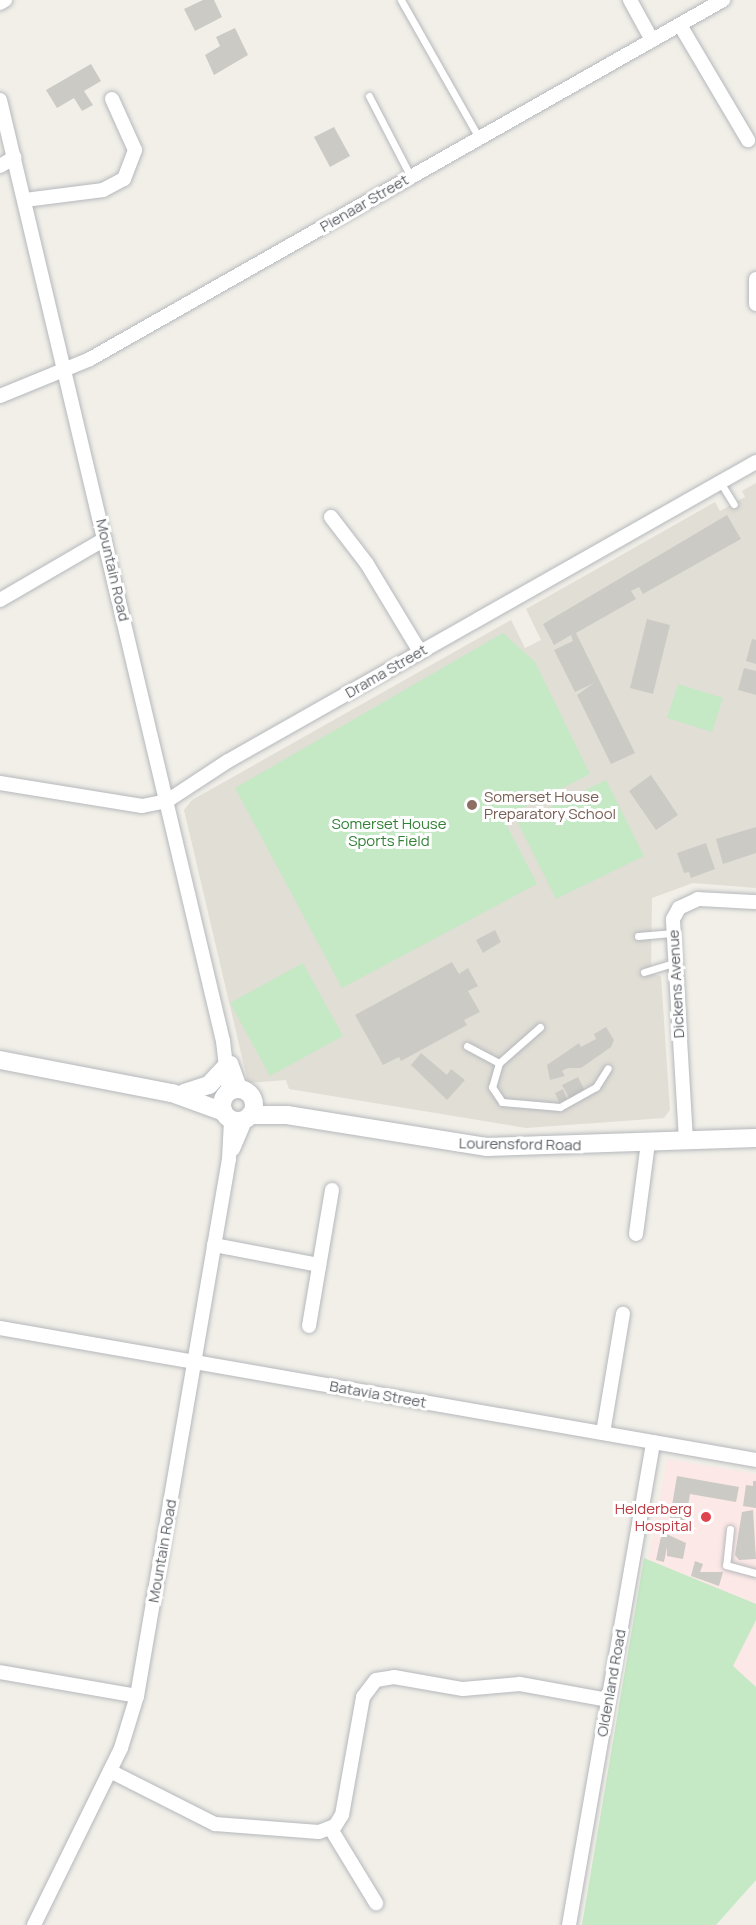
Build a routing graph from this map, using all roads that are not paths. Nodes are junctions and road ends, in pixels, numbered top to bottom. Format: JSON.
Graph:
{"nodes":[{"id":1,"x":5,"y":0,"type":"edge"},
{"id":2,"x":401,"y":0,"type":"edge"},
{"id":3,"x":630,"y":0,"type":"edge"},
{"id":4,"x":723,"y":0,"type":"edge"},
{"id":5,"x":0,"y":3,"type":"edge"},
{"id":6,"x":680,"y":25,"type":"junction"},
{"id":7,"x":652,"y":40,"type":"junction"},
{"id":8,"x":369,"y":96,"type":"dead end"},
{"id":9,"x":112,"y":99,"type":"dead end"},
{"id":10,"x":0,"y":100,"type":"edge"},
{"id":11,"x":479,"y":138,"type":"junction"},
{"id":12,"x":748,"y":140,"type":"dead end"},
{"id":13,"x":15,"y":157,"type":"junction"},
{"id":14,"x":0,"y":166,"type":"edge"},
{"id":15,"x":411,"y":177,"type":"junction"},
{"id":16,"x":25,"y":200,"type":"junction"},
{"id":17,"x":756,"y":279,"type":"edge"},
{"id":18,"x":756,"y":304,"type":"edge"},
{"id":19,"x":65,"y":370,"type":"junction"},
{"id":20,"x":0,"y":396,"type":"edge"},
{"id":21,"x":756,"y":462,"type":"edge"},
{"id":22,"x":720,"y":482,"type":"junction"},
{"id":23,"x":734,"y":504,"type":"dead end"},
{"id":24,"x":331,"y":517,"type":"dead end"},
{"id":25,"x":105,"y":539,"type":"junction"},
{"id":26,"x":0,"y":600,"type":"edge"},
{"id":27,"x":420,"y":652,"type":"junction"},
{"id":28,"x":0,"y":783,"type":"edge"},
{"id":29,"x":167,"y":801,"type":"junction"},
{"id":30,"x":756,"y":902,"type":"edge"},
{"id":31,"x":671,"y":933,"type":"junction"},
{"id":32,"x":638,"y":936,"type":"dead end"},
{"id":33,"x":673,"y":963,"type":"junction"},
{"id":34,"x":644,"y":972,"type":"dead end"},
{"id":35,"x":540,"y":1027,"type":"dead end"},
{"id":36,"x":223,"y":1041,"type":"junction"},
{"id":37,"x":467,"y":1046,"type":"dead end"},
{"id":38,"x":0,"y":1060,"type":"edge"},
{"id":39,"x":499,"y":1063,"type":"junction"},
{"id":40,"x":226,"y":1067,"type":"junction"},
{"id":41,"x":608,"y":1068,"type":"dead end"},
{"id":42,"x":178,"y":1093,"type":"junction"},
{"id":43,"x":237,"y":1105,"type":"junction"},
{"id":44,"x":756,"y":1138,"type":"edge"},
{"id":45,"x":686,"y":1140,"type":"junction"},
{"id":46,"x":648,"y":1143,"type":"junction"},
{"id":47,"x":332,"y":1190,"type":"dead end"},
{"id":48,"x":636,"y":1234,"type":"dead end"},
{"id":49,"x":214,"y":1245,"type":"junction"},
{"id":50,"x":319,"y":1264,"type":"junction"},
{"id":51,"x":623,"y":1314,"type":"dead end"},
{"id":52,"x":309,"y":1326,"type":"dead end"},
{"id":53,"x":0,"y":1328,"type":"edge"},
{"id":54,"x":194,"y":1361,"type":"junction"},
{"id":55,"x":603,"y":1433,"type":"junction"},
{"id":56,"x":653,"y":1442,"type":"junction"},
{"id":57,"x":756,"y":1460,"type":"edge"},
{"id":58,"x":730,"y":1529,"type":"dead end"},
{"id":59,"x":756,"y":1573,"type":"edge"},
{"id":60,"x":0,"y":1671,"type":"edge"},
{"id":61,"x":137,"y":1696,"type":"junction"},
{"id":62,"x":608,"y":1700,"type":"junction"},
{"id":63,"x":110,"y":1772,"type":"junction"},
{"id":64,"x":331,"y":1829,"type":"junction"},
{"id":65,"x":376,"y":1903,"type":"dead end"},
{"id":66,"x":34,"y":1925,"type":"edge"},
{"id":67,"x":569,"y":1925,"type":"edge"}],
"edges":[{"from":1,"to":5,"type":"street"},
{"from":2,"to":11,"type":"lane"},
{"from":3,"to":7,"type":"street"},
{"from":4,"to":6,"type":"street","name":"Pienaar Street"},
{"from":6,"to":7,"type":"street","name":"Pienaar Street"},
{"from":6,"to":12,"type":"street"},
{"from":7,"to":11,"type":"street","name":"Pienaar Street"},
{"from":8,"to":15,"type":"lane"},
{"from":9,"to":16,"type":"street"},
{"from":10,"to":13,"type":"street","name":"Mountain Road"},
{"from":11,"to":15,"type":"street","name":"Pienaar Street"},
{"from":13,"to":14,"type":"street"},
{"from":13,"to":16,"type":"street","name":"Mountain Road"},
{"from":15,"to":19,"type":"street","name":"Pienaar Street"},
{"from":16,"to":19,"type":"street","name":"Mountain Road"},
{"from":17,"to":18,"type":"street"},
{"from":19,"to":20,"type":"street","name":"Pienaar Street"},
{"from":19,"to":25,"type":"street","name":"Mountain Road"},
{"from":21,"to":22,"type":"street","name":"Drama Street"},
{"from":22,"to":23,"type":"lane"},
{"from":22,"to":27,"type":"street","name":"Drama Street"},
{"from":24,"to":27,"type":"street"},
{"from":25,"to":26,"type":"street"},
{"from":25,"to":29,"type":"street","name":"Mountain Road"},
{"from":27,"to":29,"type":"street","name":"Drama Street"},
{"from":28,"to":29,"type":"street","name":"Drama Street"},
{"from":29,"to":36,"type":"street","name":"Mountain Road"},
{"from":30,"to":31,"type":"street","name":"Dickens Avenue"},
{"from":31,"to":32,"type":"lane"},
{"from":31,"to":33,"type":"street","name":"Dickens Avenue"},
{"from":33,"to":34,"type":"lane"},
{"from":33,"to":45,"type":"street","name":"Dickens Avenue"},
{"from":35,"to":39,"type":"lane"},
{"from":36,"to":40,"type":"street","name":"Mountain Road"},
{"from":36,"to":43,"type":"street","name":"Mountain Road"},
{"from":37,"to":39,"type":"lane"},
{"from":38,"to":42,"type":"street","name":"Lourensford Road"},
{"from":39,"to":41,"type":"lane"},
{"from":40,"to":42,"type":"street"},
{"from":40,"to":43,"type":"street","name":"Mountain Road"},
{"from":42,"to":43,"type":"street","name":"Lourensford Road"},
{"from":43,"to":46,"type":"street","name":"Lourensford Road"},
{"from":43,"to":49,"type":"street","name":"Mountain Road"},
{"from":44,"to":45,"type":"street","name":"Lourensford Road"},
{"from":45,"to":46,"type":"street","name":"Lourensford Road"},
{"from":46,"to":48,"type":"street"},
{"from":47,"to":50,"type":"street"},
{"from":49,"to":50,"type":"street"},
{"from":49,"to":54,"type":"street","name":"Mountain Road"},
{"from":50,"to":52,"type":"street"},
{"from":51,"to":55,"type":"street"},
{"from":53,"to":54,"type":"street","name":"Batavia Street"},
{"from":54,"to":55,"type":"street","name":"Batavia Street"},
{"from":54,"to":61,"type":"street","name":"Mountain Road"},
{"from":55,"to":56,"type":"street","name":"Batavia Street"},
{"from":56,"to":57,"type":"street","name":"Batavia Street"},
{"from":56,"to":62,"type":"street","name":"Oldenland Road"},
{"from":58,"to":59,"type":"lane"},
{"from":60,"to":61,"type":"street"},
{"from":61,"to":63,"type":"street","name":"Mountain Road"},
{"from":62,"to":64,"type":"street"},
{"from":62,"to":67,"type":"street","name":"Oldenland Road"},
{"from":63,"to":64,"type":"street"},
{"from":63,"to":66,"type":"street","name":"Mountain Road"},
{"from":64,"to":65,"type":"street"}]}
